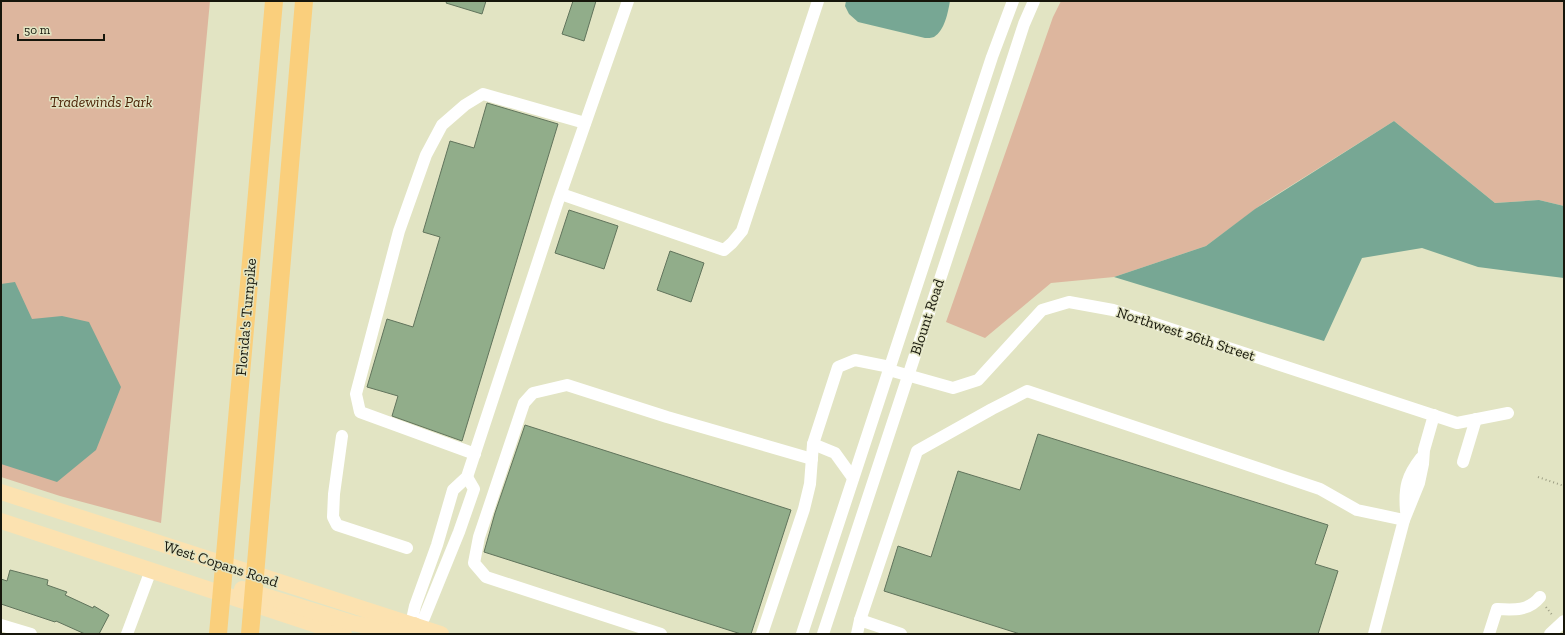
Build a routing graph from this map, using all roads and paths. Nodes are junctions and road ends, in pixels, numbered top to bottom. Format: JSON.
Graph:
{"nodes":[{"id":1,"x":274,"y":1,"type":"edge"},
{"id":2,"x":304,"y":1,"type":"edge"},
{"id":3,"x":628,"y":1,"type":"edge"},
{"id":4,"x":818,"y":1,"type":"edge"},
{"id":5,"x":1012,"y":1,"type":"edge"},
{"id":6,"x":1034,"y":1,"type":"edge"},
{"id":7,"x":585,"y":123,"type":"junction"},
{"id":8,"x":561,"y":194,"type":"junction"},
{"id":9,"x":889,"y":368,"type":"junction"},
{"id":10,"x":908,"y":375,"type":"junction"},
{"id":11,"x":1508,"y":413,"type":"dead end"},
{"id":12,"x":1434,"y":415,"type":"junction"},
{"id":13,"x":1476,"y":419,"type":"junction"},
{"id":14,"x":342,"y":436,"type":"dead end"},
{"id":15,"x":814,"y":444,"type":"junction"},
{"id":16,"x":475,"y":454,"type":"junction"},
{"id":17,"x":812,"y":459,"type":"junction"},
{"id":18,"x":1463,"y":462,"type":"dead end"},
{"id":19,"x":467,"y":477,"type":"junction"},
{"id":20,"x":1538,"y":477,"type":"dead end"},
{"id":21,"x":854,"y":478,"type":"junction"},
{"id":22,"x":1564,"y":486,"type":"edge"},
{"id":23,"x":1,"y":492,"type":"edge"},
{"id":24,"x":1405,"y":517,"type":"junction"},
{"id":25,"x":1,"y":521,"type":"edge"},
{"id":26,"x":407,"y":548,"type":"dead end"},
{"id":27,"x":151,"y":570,"type":"junction"},
{"id":28,"x":1540,"y":597,"type":"dead end"},
{"id":29,"x":860,"y":620,"type":"junction"},
{"id":30,"x":1564,"y":621,"type":"edge"},
{"id":31,"x":1,"y":625,"type":"edge"},
{"id":32,"x":414,"y":625,"type":"junction"},
{"id":33,"x":219,"y":629,"type":"edge"},
{"id":34,"x":635,"y":630,"type":"edge"},
{"id":35,"x":250,"y":633,"type":"edge"},
{"id":36,"x":31,"y":634,"type":"edge"},
{"id":37,"x":127,"y":634,"type":"edge"},
{"id":38,"x":344,"y":634,"type":"edge"},
{"id":39,"x":441,"y":634,"type":"edge"},
{"id":40,"x":661,"y":634,"type":"edge"},
{"id":41,"x":762,"y":634,"type":"edge"},
{"id":42,"x":802,"y":634,"type":"edge"},
{"id":43,"x":823,"y":634,"type":"edge"},
{"id":44,"x":857,"y":634,"type":"edge"},
{"id":45,"x":901,"y":634,"type":"edge"},
{"id":46,"x":1374,"y":634,"type":"edge"},
{"id":47,"x":1489,"y":634,"type":"edge"},
{"id":48,"x":1550,"y":634,"type":"edge"}],
"edges":[{"from":1,"to":33,"type":"highway","name":"Florida's Turnpike"},
{"from":2,"to":35,"type":"highway","name":"Florida's Turnpike"},
{"from":3,"to":7,"type":"street"},
{"from":4,"to":8,"type":"street"},
{"from":5,"to":9,"type":"street","name":"Blount Road"},
{"from":6,"to":10,"type":"street","name":"Blount Road"},
{"from":7,"to":8,"type":"street"},
{"from":7,"to":16,"type":"street"},
{"from":8,"to":16,"type":"street"},
{"from":9,"to":10,"type":"street","name":"Northwest 26th Street"},
{"from":9,"to":15,"type":"street","name":"Northwest 26th Street"},
{"from":9,"to":21,"type":"street","name":"Blount Road"},
{"from":10,"to":12,"type":"street","name":"Northwest 26th Street"},
{"from":10,"to":43,"type":"street","name":"Blount Road"},
{"from":11,"to":13,"type":"street","name":"Northwest 26th Street"},
{"from":12,"to":13,"type":"street","name":"Northwest 26th Street"},
{"from":12,"to":24,"type":"street"},
{"from":13,"to":18,"type":"street"},
{"from":14,"to":26,"type":"street"},
{"from":15,"to":17,"type":"street"},
{"from":15,"to":21,"type":"street"},
{"from":16,"to":19,"type":"street"},
{"from":17,"to":34,"type":"street"},
{"from":17,"to":41,"type":"street"},
{"from":19,"to":32,"type":"street"},
{"from":19,"to":32,"type":"street"},
{"from":20,"to":22,"type":"path"},
{"from":21,"to":42,"type":"street","name":"Blount Road"},
{"from":23,"to":32,"type":"main road","name":"West Copans Road"},
{"from":24,"to":29,"type":"street"},
{"from":24,"to":46,"type":"street"},
{"from":25,"to":27,"type":"main road","name":"West Copans Road"},
{"from":27,"to":32,"type":"main road"},
{"from":27,"to":37,"type":"street"},
{"from":27,"to":38,"type":"main road","name":"West Copans Road"},
{"from":28,"to":47,"type":"street"},
{"from":29,"to":44,"type":"street"},
{"from":29,"to":45,"type":"street"},
{"from":30,"to":48,"type":"street"},
{"from":31,"to":36,"type":"street"},
{"from":32,"to":39,"type":"main road","name":"West Copans Road"},
{"from":34,"to":40,"type":"street"}]}
